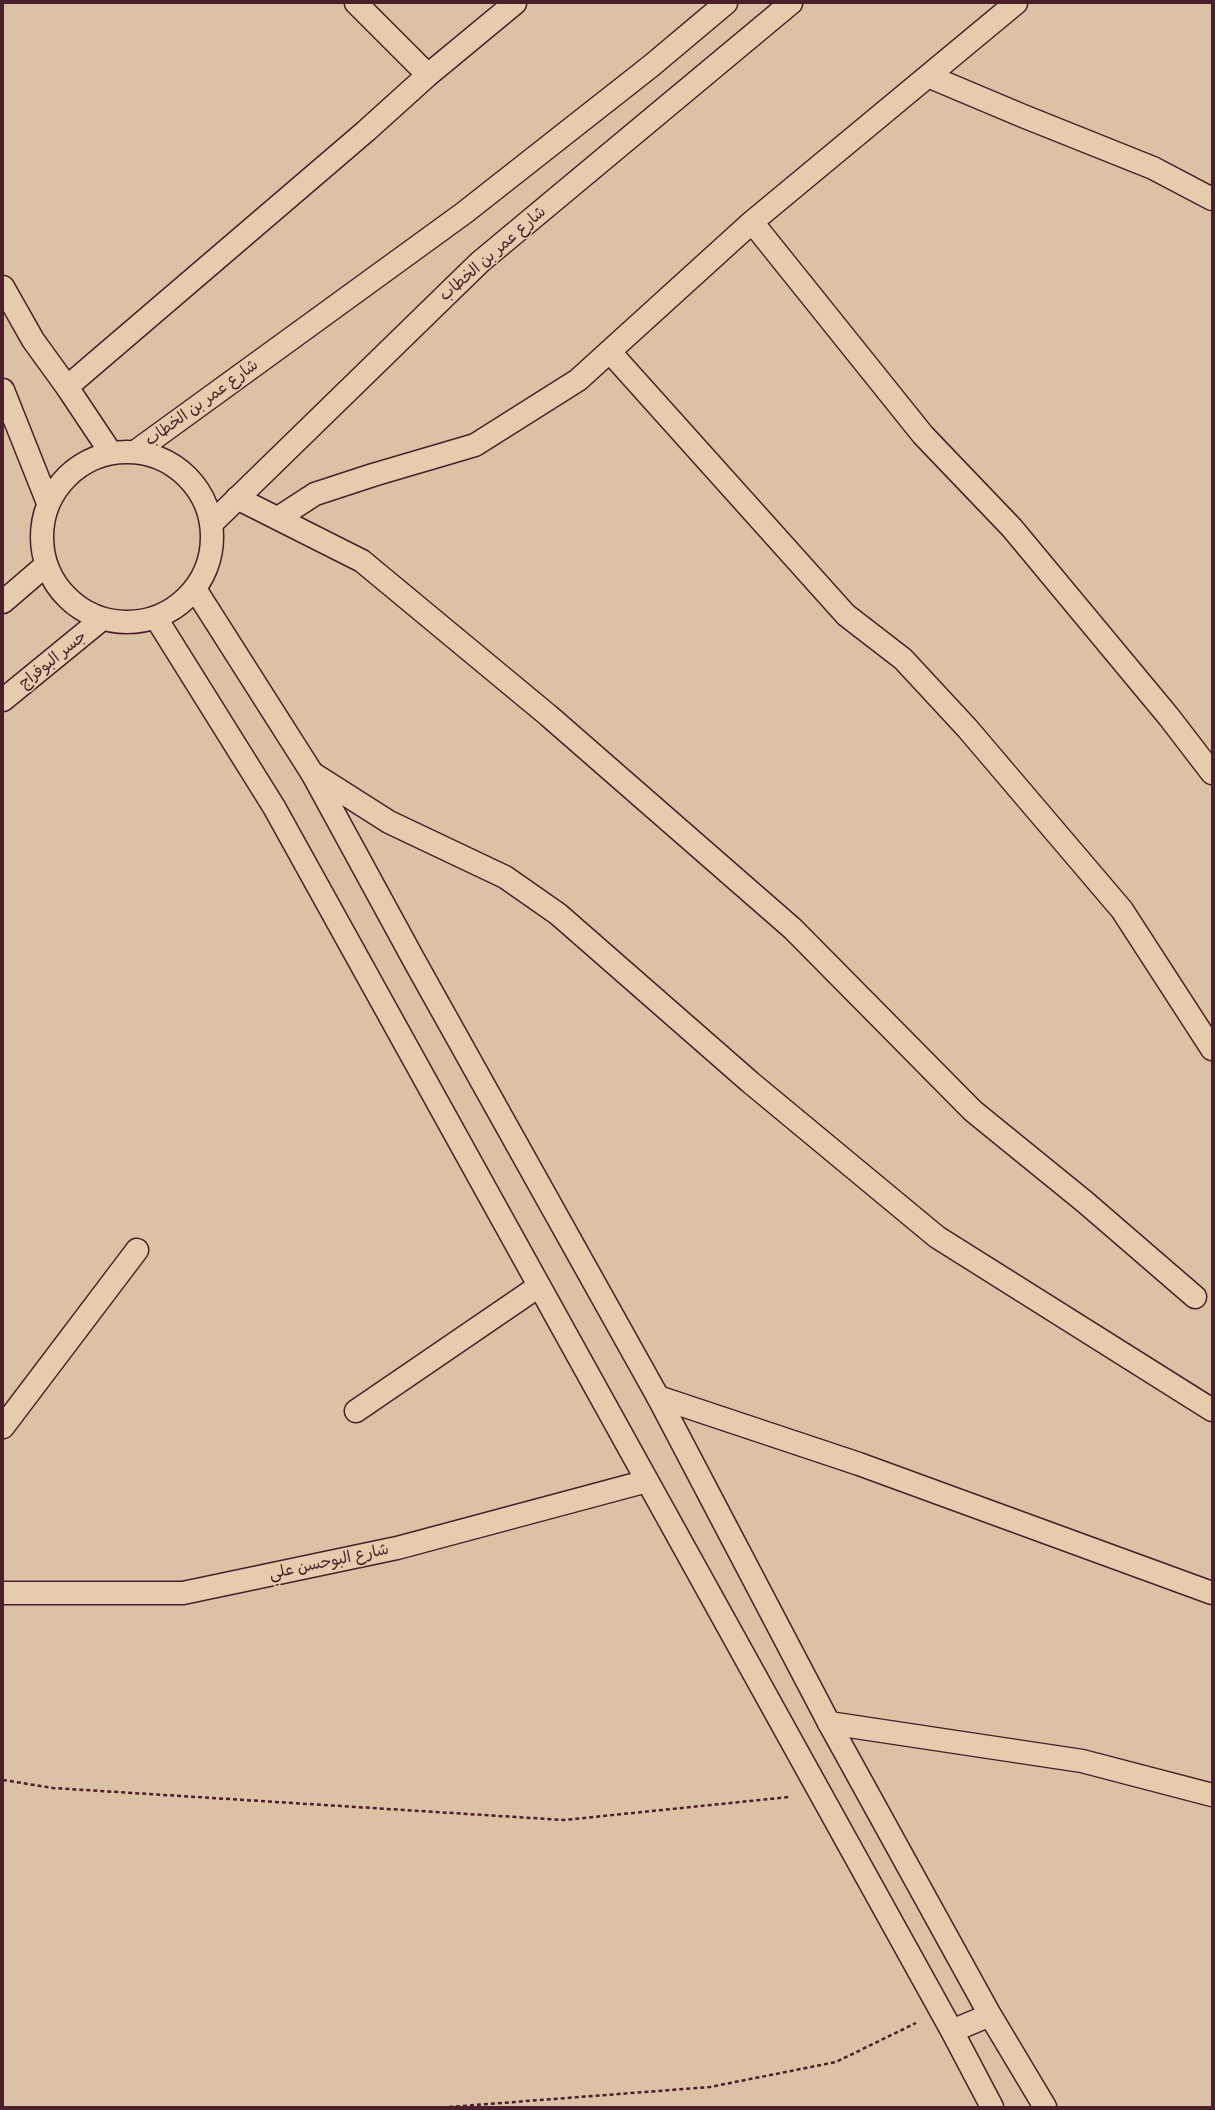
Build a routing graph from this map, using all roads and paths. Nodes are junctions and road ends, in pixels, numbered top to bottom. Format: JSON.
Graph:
{"nodes":[{"id":1,"x":356,"y":3,"type":"edge"},
{"id":2,"x":515,"y":3,"type":"edge"},
{"id":3,"x":726,"y":3,"type":"edge"},
{"id":4,"x":791,"y":3,"type":"edge"},
{"id":5,"x":1016,"y":3,"type":"edge"},
{"id":6,"x":428,"y":75,"type":"junction"},
{"id":7,"x":928,"y":76,"type":"junction"},
{"id":8,"x":1212,"y":199,"type":"edge"},
{"id":9,"x":752,"y":222,"type":"junction"},
{"id":10,"x":3,"y":287,"type":"edge"},
{"id":11,"x":610,"y":352,"type":"junction"},
{"id":12,"x":67,"y":387,"type":"junction"},
{"id":13,"x":3,"y":390,"type":"edge"},
{"id":14,"x":135,"y":452,"type":"junction"},
{"id":15,"x":111,"y":453,"type":"junction"},
{"id":16,"x":237,"y":498,"type":"junction"},
{"id":17,"x":48,"y":503,"type":"junction"},
{"id":18,"x":278,"y":518,"type":"junction"},
{"id":19,"x":212,"y":524,"type":"junction"},
{"id":20,"x":46,"y":565,"type":"junction"},
{"id":21,"x":195,"y":589,"type":"junction"},
{"id":22,"x":3,"y":602,"type":"edge"},
{"id":23,"x":156,"y":618,"type":"junction"},
{"id":24,"x":102,"y":619,"type":"junction"},
{"id":25,"x":3,"y":700,"type":"edge"},
{"id":26,"x":312,"y":773,"type":"junction"},
{"id":27,"x":1212,"y":773,"type":"edge"},
{"id":28,"x":1212,"y":1049,"type":"edge"},
{"id":29,"x":137,"y":1250,"type":"dead end"},
{"id":30,"x":539,"y":1286,"type":"junction"},
{"id":31,"x":1195,"y":1297,"type":"dead end"},
{"id":32,"x":658,"y":1397,"type":"junction"},
{"id":33,"x":1212,"y":1410,"type":"edge"},
{"id":34,"x":356,"y":1411,"type":"dead end"},
{"id":35,"x":3,"y":1427,"type":"edge"},
{"id":36,"x":647,"y":1481,"type":"junction"},
{"id":37,"x":1212,"y":1592,"type":"edge"},
{"id":38,"x":3,"y":1593,"type":"edge"},
{"id":39,"x":829,"y":1723,"type":"junction"},
{"id":40,"x":3,"y":1780,"type":"edge"},
{"id":41,"x":820,"y":1794,"type":"junction"},
{"id":42,"x":1212,"y":1795,"type":"edge"},
{"id":43,"x":941,"y":2011,"type":"junction"},
{"id":44,"x":990,"y":2015,"type":"junction"},
{"id":45,"x":952,"y":2031,"type":"junction"},
{"id":46,"x":449,"y":2107,"type":"edge"},
{"id":47,"x":992,"y":2107,"type":"edge"},
{"id":48,"x":1045,"y":2107,"type":"edge"}],
"edges":[{"from":1,"to":6,"type":"street"},
{"from":2,"to":6,"type":"street"},
{"from":3,"to":14,"type":"street","name":"شارع عمر بن الخطاب"},
{"from":4,"to":16,"type":"street","name":"شارع عمر بن الخطاب"},
{"from":5,"to":7,"type":"street"},
{"from":6,"to":12,"type":"street"},
{"from":7,"to":8,"type":"street"},
{"from":7,"to":9,"type":"street"},
{"from":9,"to":11,"type":"street"},
{"from":9,"to":27,"type":"street"},
{"from":10,"to":12,"type":"street"},
{"from":11,"to":18,"type":"street"},
{"from":11,"to":28,"type":"street"},
{"from":12,"to":15,"type":"street"},
{"from":13,"to":17,"type":"street"},
{"from":14,"to":15,"type":"street"},
{"from":14,"to":19,"type":"street"},
{"from":15,"to":17,"type":"street"},
{"from":16,"to":18,"type":"street"},
{"from":16,"to":19,"type":"street","name":"شارع عمر بن الخطاب"},
{"from":17,"to":20,"type":"street"},
{"from":18,"to":31,"type":"street"},
{"from":19,"to":21,"type":"street"},
{"from":20,"to":22,"type":"street"},
{"from":20,"to":24,"type":"street"},
{"from":21,"to":23,"type":"street"},
{"from":21,"to":26,"type":"street"},
{"from":23,"to":24,"type":"street"},
{"from":23,"to":30,"type":"street"},
{"from":24,"to":25,"type":"street","name":"جسر البوفراج"},
{"from":26,"to":32,"type":"street"},
{"from":26,"to":33,"type":"street"},
{"from":29,"to":35,"type":"street"},
{"from":30,"to":34,"type":"street"},
{"from":30,"to":36,"type":"street"},
{"from":32,"to":37,"type":"street"},
{"from":32,"to":39,"type":"street"},
{"from":36,"to":38,"type":"street","name":"شارع البوحسن علي"},
{"from":36,"to":41,"type":"street"},
{"from":39,"to":42,"type":"street"},
{"from":39,"to":44,"type":"street"},
{"from":40,"to":41,"type":"path"},
{"from":41,"to":43,"type":"street"},
{"from":43,"to":45,"type":"street"},
{"from":43,"to":46,"type":"path"},
{"from":44,"to":45,"type":"street"},
{"from":44,"to":48,"type":"street"},
{"from":45,"to":47,"type":"street"}]}
